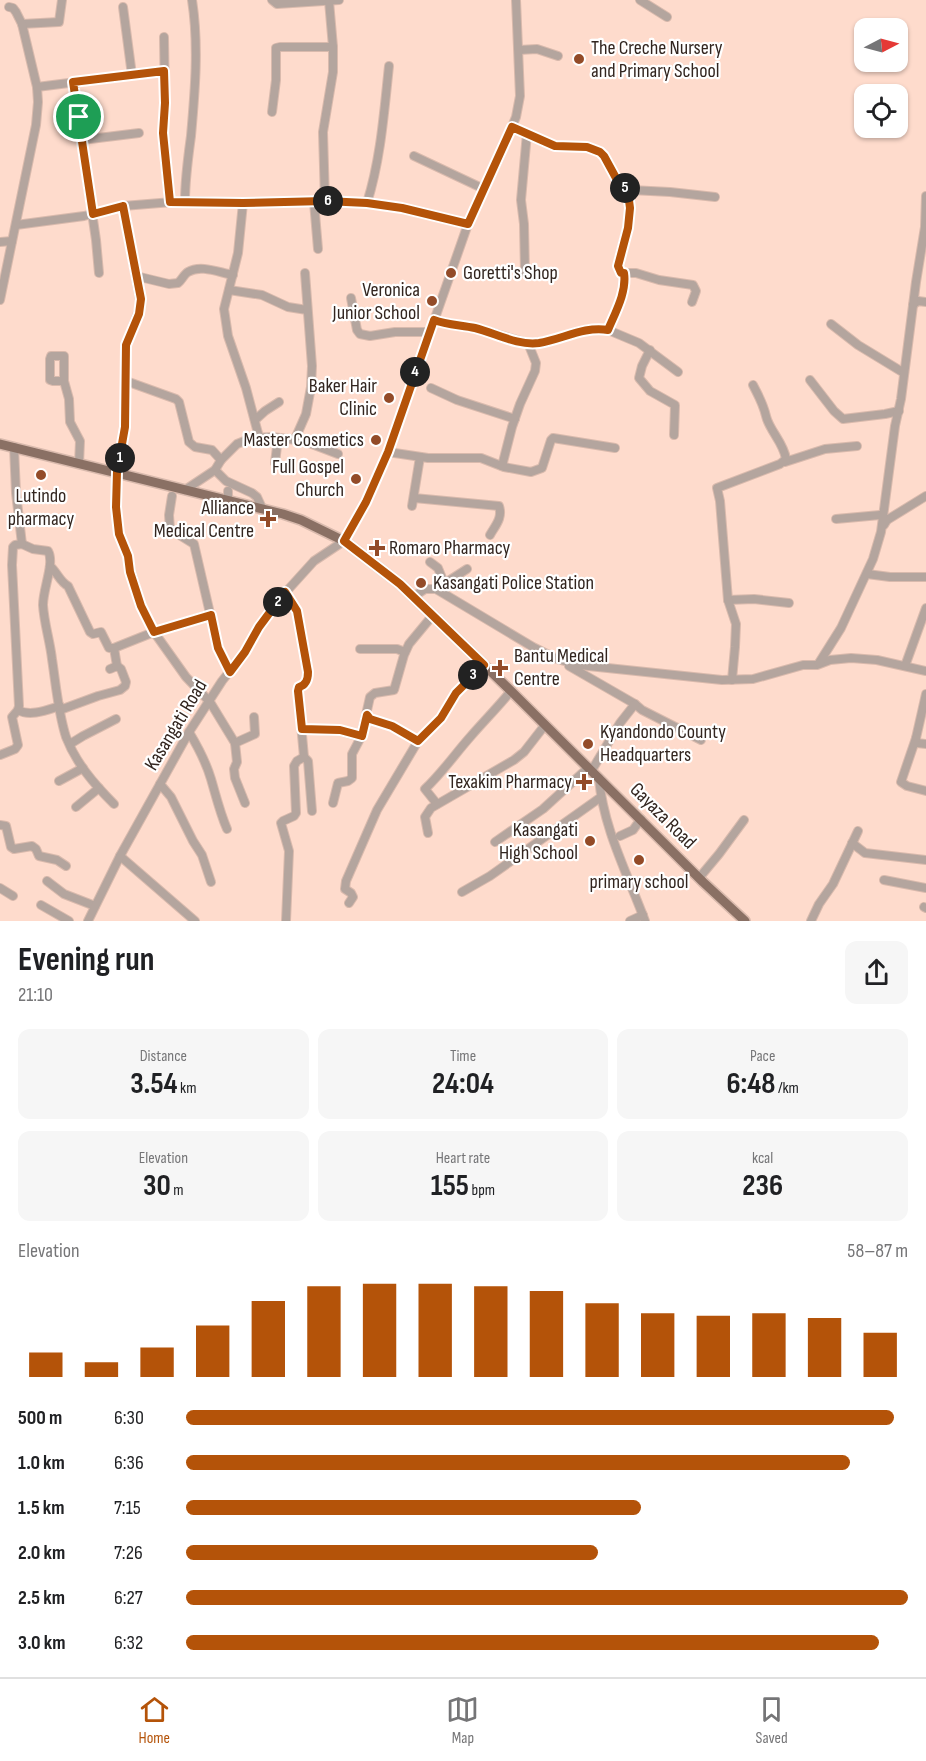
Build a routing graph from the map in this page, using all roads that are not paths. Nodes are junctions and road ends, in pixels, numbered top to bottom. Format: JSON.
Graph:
{"nodes":[{"id":1,"x":62,"y":0,"type":"edge"},
{"id":2,"x":192,"y":0,"type":"edge"},
{"id":3,"x":272,"y":0,"type":"edge"},
{"id":4,"x":339,"y":0,"type":"edge"},
{"id":5,"x":516,"y":0,"type":"edge"},
{"id":6,"x":640,"y":0,"type":"edge"},
{"id":7,"x":329,"y":1,"type":"edge"},
{"id":8,"x":9,"y":7,"type":"dead end"},
{"id":9,"x":123,"y":7,"type":"dead end"},
{"id":10,"x":667,"y":17,"type":"dead end"},
{"id":11,"x":22,"y":24,"type":"junction"},
{"id":12,"x":164,"y":37,"type":"dead end"},
{"id":13,"x":333,"y":47,"type":"junction"},
{"id":14,"x":519,"y":50,"type":"junction"},
{"id":15,"x":558,"y":56,"type":"dead end"},
{"id":16,"x":389,"y":66,"type":"dead end"},
{"id":17,"x":164,"y":71,"type":"junction"},
{"id":18,"x":132,"y":75,"type":"junction"},
{"id":19,"x":73,"y":82,"type":"junction"},
{"id":20,"x":38,"y":87,"type":"junction"},
{"id":21,"x":272,"y":112,"type":"dead end"},
{"id":22,"x":512,"y":127,"type":"junction"},
{"id":23,"x":140,"y":132,"type":"dead end"},
{"id":24,"x":527,"y":133,"type":"junction"},
{"id":25,"x":82,"y":140,"type":"junction"},
{"id":26,"x":414,"y":156,"type":"dead end"},
{"id":27,"x":484,"y":189,"type":"junction"},
{"id":28,"x":628,"y":189,"type":"junction"},
{"id":29,"x":926,"y":196,"type":"edge"},
{"id":30,"x":715,"y":197,"type":"dead end"},
{"id":31,"x":185,"y":201,"type":"junction"},
{"id":32,"x":325,"y":201,"type":"junction"},
{"id":33,"x":170,"y":202,"type":"junction"},
{"id":34,"x":314,"y":202,"type":"junction"},
{"id":35,"x":243,"y":203,"type":"junction"},
{"id":36,"x":367,"y":203,"type":"junction"},
{"id":37,"x":926,"y":204,"type":"edge"},
{"id":38,"x":123,"y":206,"type":"junction"},
{"id":39,"x":634,"y":208,"type":"dead end"},
{"id":40,"x":93,"y":214,"type":"junction"},
{"id":41,"x":468,"y":224,"type":"junction"},
{"id":42,"x":16,"y":225,"type":"junction"},
{"id":43,"x":12,"y":241,"type":"junction"},
{"id":44,"x":0,"y":242,"type":"edge"},
{"id":45,"x":318,"y":249,"type":"dead end"},
{"id":46,"x":99,"y":273,"type":"dead end"},
{"id":47,"x":305,"y":273,"type":"dead end"},
{"id":48,"x":525,"y":273,"type":"dead end"},
{"id":49,"x":624,"y":273,"type":"junction"},
{"id":50,"x":136,"y":276,"type":"junction"},
{"id":51,"x":233,"y":276,"type":"junction"},
{"id":52,"x":228,"y":290,"type":"junction"},
{"id":53,"x":351,"y":298,"type":"dead end"},
{"id":54,"x":0,"y":300,"type":"edge"},
{"id":55,"x":692,"y":302,"type":"dead end"},
{"id":56,"x":926,"y":302,"type":"edge"},
{"id":57,"x":913,"y":305,"type":"junction"},
{"id":58,"x":307,"y":310,"type":"junction"},
{"id":59,"x":434,"y":320,"type":"junction"},
{"id":60,"x":831,"y":324,"type":"dead end"},
{"id":61,"x":608,"y":330,"type":"junction"},
{"id":62,"x":430,"y":332,"type":"junction"},
{"id":63,"x":528,"y":343,"type":"junction"},
{"id":64,"x":650,"y":350,"type":"junction"},
{"id":65,"x":678,"y":372,"type":"dead end"},
{"id":66,"x":904,"y":373,"type":"junction"},
{"id":67,"x":810,"y":380,"type":"dead end"},
{"id":68,"x":64,"y":381,"type":"dead end"},
{"id":69,"x":126,"y":381,"type":"junction"},
{"id":70,"x":753,"y":385,"type":"dead end"},
{"id":71,"x":431,"y":388,"type":"dead end"},
{"id":72,"x":279,"y":402,"type":"dead end"},
{"id":73,"x":899,"y":411,"type":"junction"},
{"id":74,"x":515,"y":419,"type":"junction"},
{"id":75,"x":255,"y":420,"type":"junction"},
{"id":76,"x":674,"y":435,"type":"dead end"},
{"id":77,"x":259,"y":437,"type":"junction"},
{"id":78,"x":279,"y":438,"type":"junction"},
{"id":79,"x":295,"y":440,"type":"junction"},
{"id":80,"x":0,"y":444,"type":"edge"},
{"id":81,"x":857,"y":446,"type":"dead end"},
{"id":82,"x":14,"y":447,"type":"junction"},
{"id":83,"x":615,"y":448,"type":"dead end"},
{"id":84,"x":388,"y":452,"type":"junction"},
{"id":85,"x":339,"y":454,"type":"dead end"},
{"id":86,"x":420,"y":457,"type":"junction"},
{"id":87,"x":221,"y":460,"type":"junction"},
{"id":88,"x":785,"y":462,"type":"junction"},
{"id":89,"x":275,"y":463,"type":"dead end"},
{"id":90,"x":79,"y":464,"type":"junction"},
{"id":91,"x":502,"y":466,"type":"junction"},
{"id":92,"x":215,"y":470,"type":"junction"},
{"id":93,"x":117,"y":472,"type":"junction"},
{"id":94,"x":184,"y":490,"type":"junction"},
{"id":95,"x":172,"y":496,"type":"dead end"},
{"id":96,"x":926,"y":496,"type":"edge"},
{"id":97,"x":262,"y":508,"type":"junction"},
{"id":98,"x":836,"y":519,"type":"dead end"},
{"id":99,"x":885,"y":519,"type":"junction"},
{"id":100,"x":490,"y":535,"type":"dead end"},
{"id":101,"x":344,"y":541,"type":"junction"},
{"id":102,"x":22,"y":544,"type":"junction"},
{"id":103,"x":430,"y":562,"type":"dead end"},
{"id":104,"x":50,"y":566,"type":"junction"},
{"id":105,"x":467,"y":569,"type":"dead end"},
{"id":106,"x":867,"y":574,"type":"junction"},
{"id":107,"x":926,"y":577,"type":"edge"},
{"id":108,"x":444,"y":584,"type":"junction"},
{"id":109,"x":436,"y":589,"type":"junction"},
{"id":110,"x":285,"y":592,"type":"junction"},
{"id":111,"x":413,"y":597,"type":"junction"},
{"id":112,"x":729,"y":600,"type":"junction"},
{"id":113,"x":789,"y":603,"type":"dead end"},
{"id":114,"x":926,"y":608,"type":"edge"},
{"id":115,"x":211,"y":615,"type":"junction"},
{"id":116,"x":433,"y":615,"type":"junction"},
{"id":117,"x":154,"y":632,"type":"junction"},
{"id":118,"x":114,"y":648,"type":"junction"},
{"id":119,"x":360,"y":649,"type":"dead end"},
{"id":120,"x":405,"y":652,"type":"junction"},
{"id":121,"x":557,"y":659,"type":"junction"},
{"id":122,"x":484,"y":665,"type":"junction"},
{"id":123,"x":817,"y":665,"type":"junction"},
{"id":124,"x":905,"y":666,"type":"junction"},
{"id":125,"x":926,"y":671,"type":"edge"},
{"id":126,"x":230,"y":672,"type":"junction"},
{"id":127,"x":732,"y":680,"type":"junction"},
{"id":128,"x":511,"y":691,"type":"junction"},
{"id":129,"x":926,"y":693,"type":"edge"},
{"id":130,"x":210,"y":702,"type":"junction"},
{"id":131,"x":635,"y":704,"type":"junction"},
{"id":132,"x":60,"y":708,"type":"junction"},
{"id":133,"x":18,"y":710,"type":"junction"},
{"id":134,"x":367,"y":715,"type":"junction"},
{"id":135,"x":254,"y":717,"type":"dead end"},
{"id":136,"x":116,"y":719,"type":"dead end"},
{"id":137,"x":545,"y":725,"type":"junction"},
{"id":138,"x":302,"y":729,"type":"junction"},
{"id":139,"x":189,"y":732,"type":"junction"},
{"id":140,"x":362,"y":736,"type":"junction"},
{"id":141,"x":916,"y":738,"type":"junction"},
{"id":142,"x":701,"y":740,"type":"dead end"},
{"id":143,"x":418,"y":741,"type":"junction"},
{"id":144,"x":234,"y":743,"type":"junction"},
{"id":145,"x":70,"y":744,"type":"junction"},
{"id":146,"x":926,"y":744,"type":"edge"},
{"id":147,"x":0,"y":755,"type":"edge"},
{"id":148,"x":304,"y":757,"type":"junction"},
{"id":149,"x":83,"y":768,"type":"junction"},
{"id":150,"x":591,"y":769,"type":"junction"},
{"id":151,"x":599,"y":778,"type":"junction"},
{"id":152,"x":59,"y":781,"type":"dead end"},
{"id":153,"x":160,"y":784,"type":"junction"},
{"id":154,"x":99,"y":788,"type":"junction"},
{"id":155,"x":926,"y":791,"type":"edge"},
{"id":156,"x":600,"y":797,"type":"junction"},
{"id":157,"x":245,"y":803,"type":"dead end"},
{"id":158,"x":333,"y":803,"type":"dead end"},
{"id":159,"x":114,"y":804,"type":"dead end"},
{"id":160,"x":437,"y":804,"type":"junction"},
{"id":161,"x":76,"y":807,"type":"dead end"},
{"id":162,"x":312,"y":811,"type":"dead end"},
{"id":163,"x":640,"y":819,"type":"junction"},
{"id":164,"x":744,"y":820,"type":"dead end"},
{"id":165,"x":0,"y":825,"type":"edge"},
{"id":166,"x":227,"y":829,"type":"dead end"},
{"id":167,"x":858,"y":831,"type":"dead end"},
{"id":168,"x":428,"y":833,"type":"dead end"},
{"id":169,"x":620,"y":836,"type":"dead end"},
{"id":170,"x":495,"y":842,"type":"dead end"},
{"id":171,"x":852,"y":843,"type":"junction"},
{"id":172,"x":120,"y":856,"type":"junction"},
{"id":173,"x":926,"y":860,"type":"edge"},
{"id":174,"x":66,"y":866,"type":"dead end"},
{"id":175,"x":699,"y":878,"type":"junction"},
{"id":176,"x":884,"y":880,"type":"dead end"},
{"id":177,"x":47,"y":881,"type":"dead end"},
{"id":178,"x":211,"y":882,"type":"dead end"},
{"id":179,"x":0,"y":888,"type":"edge"},
{"id":180,"x":926,"y":888,"type":"edge"},
{"id":181,"x":462,"y":892,"type":"dead end"},
{"id":182,"x":13,"y":896,"type":"dead end"},
{"id":183,"x":350,"y":903,"type":"dead end"},
{"id":184,"x":41,"y":905,"type":"dead end"},
{"id":185,"x":95,"y":906,"type":"junction"},
{"id":186,"x":644,"y":918,"type":"edge"},
{"id":187,"x":69,"y":921,"type":"edge"},
{"id":188,"x":88,"y":921,"type":"edge"},
{"id":189,"x":195,"y":921,"type":"edge"},
{"id":190,"x":286,"y":921,"type":"edge"},
{"id":191,"x":630,"y":921,"type":"edge"},
{"id":192,"x":745,"y":921,"type":"edge"},
{"id":193,"x":811,"y":921,"type":"edge"}],
"edges":[{"from":1,"to":11,"type":"street"},
{"from":2,"to":31,"type":"street"},
{"from":3,"to":7,"type":"street"},
{"from":4,"to":7,"type":"street"},
{"from":5,"to":14,"type":"street"},
{"from":6,"to":10,"type":"street"},
{"from":7,"to":13,"type":"street"},
{"from":8,"to":11,"type":"street"},
{"from":9,"to":18,"type":"street"},
{"from":11,"to":20,"type":"street"},
{"from":12,"to":17,"type":"street"},
{"from":13,"to":21,"type":"street"},
{"from":13,"to":32,"type":"street"},
{"from":14,"to":15,"type":"street"},
{"from":14,"to":22,"type":"street"},
{"from":16,"to":36,"type":"street"},
{"from":17,"to":18,"type":"street"},
{"from":17,"to":33,"type":"street"},
{"from":18,"to":19,"type":"street"},
{"from":19,"to":20,"type":"street"},
{"from":19,"to":25,"type":"street"},
{"from":20,"to":42,"type":"street"},
{"from":22,"to":24,"type":"street"},
{"from":22,"to":27,"type":"street"},
{"from":23,"to":25,"type":"street"},
{"from":24,"to":28,"type":"street"},
{"from":24,"to":48,"type":"street"},
{"from":25,"to":40,"type":"street"},
{"from":26,"to":27,"type":"street"},
{"from":27,"to":41,"type":"street"},
{"from":28,"to":30,"type":"street"},
{"from":28,"to":39,"type":"street"},
{"from":28,"to":49,"type":"street"},
{"from":29,"to":37,"type":"street"},
{"from":31,"to":33,"type":"street"},
{"from":31,"to":35,"type":"street"},
{"from":32,"to":34,"type":"street"},
{"from":32,"to":36,"type":"street"},
{"from":33,"to":38,"type":"street"},
{"from":34,"to":35,"type":"street"},
{"from":34,"to":45,"type":"street"},
{"from":35,"to":51,"type":"street"},
{"from":36,"to":41,"type":"street"},
{"from":37,"to":57,"type":"street"},
{"from":38,"to":40,"type":"street"},
{"from":38,"to":50,"type":"street"},
{"from":40,"to":42,"type":"street"},
{"from":40,"to":46,"type":"street"},
{"from":41,"to":59,"type":"street"},
{"from":42,"to":43,"type":"street"},
{"from":43,"to":44,"type":"street"},
{"from":43,"to":54,"type":"street"},
{"from":47,"to":58,"type":"street"},
{"from":49,"to":55,"type":"street"},
{"from":49,"to":61,"type":"street"},
{"from":50,"to":51,"type":"street"},
{"from":50,"to":69,"type":"street"},
{"from":51,"to":52,"type":"street"},
{"from":52,"to":58,"type":"street"},
{"from":52,"to":75,"type":"street"},
{"from":53,"to":62,"type":"street"},
{"from":56,"to":57,"type":"street"},
{"from":57,"to":66,"type":"street"},
{"from":58,"to":79,"type":"street"},
{"from":59,"to":62,"type":"street"},
{"from":59,"to":63,"type":"street"},
{"from":60,"to":66,"type":"street"},
{"from":61,"to":63,"type":"street"},
{"from":61,"to":64,"type":"street"},
{"from":62,"to":84,"type":"street"},
{"from":63,"to":74,"type":"street"},
{"from":64,"to":65,"type":"street"},
{"from":64,"to":76,"type":"street"},
{"from":66,"to":73,"type":"street"},
{"from":67,"to":73,"type":"street"},
{"from":68,"to":90,"type":"street"},
{"from":69,"to":87,"type":"street"},
{"from":69,"to":93,"type":"street"},
{"from":70,"to":88,"type":"street"},
{"from":71,"to":74,"type":"street"},
{"from":72,"to":75,"type":"street"},
{"from":73,"to":99,"type":"street"},
{"from":74,"to":91,"type":"street"},
{"from":75,"to":77,"type":"street"},
{"from":77,"to":78,"type":"street"},
{"from":77,"to":87,"type":"street"},
{"from":78,"to":79,"type":"street"},
{"from":78,"to":89,"type":"street"},
{"from":79,"to":85,"type":"street"},
{"from":80,"to":82,"type":"main road","name":"Gayaza Road"},
{"from":81,"to":88,"type":"street"},
{"from":82,"to":90,"type":"main road","name":"Gayaza Road"},
{"from":82,"to":102,"type":"street"},
{"from":83,"to":91,"type":"street"},
{"from":84,"to":86,"type":"street"},
{"from":84,"to":101,"type":"street"},
{"from":86,"to":91,"type":"street"},
{"from":86,"to":100,"type":"street"},
{"from":87,"to":92,"type":"street"},
{"from":88,"to":112,"type":"street"},
{"from":90,"to":93,"type":"main road","name":"Gayaza Road"},
{"from":92,"to":94,"type":"street"},
{"from":92,"to":97,"type":"street"},
{"from":93,"to":94,"type":"main road","name":"Gayaza Road"},
{"from":93,"to":117,"type":"street"},
{"from":94,"to":97,"type":"main road","name":"Gayaza Road"},
{"from":95,"to":115,"type":"street"},
{"from":96,"to":99,"type":"street"},
{"from":97,"to":101,"type":"main road","name":"Gayaza Road"},
{"from":98,"to":99,"type":"street"},
{"from":99,"to":106,"type":"street"},
{"from":101,"to":110,"type":"street","name":"Kasangati Road"},
{"from":101,"to":111,"type":"main road","name":"Gayaza Road"},
{"from":102,"to":104,"type":"street"},
{"from":102,"to":133,"type":"street"},
{"from":103,"to":108,"type":"street"},
{"from":104,"to":118,"type":"street"},
{"from":104,"to":132,"type":"street"},
{"from":105,"to":108,"type":"street"},
{"from":106,"to":107,"type":"street"},
{"from":106,"to":123,"type":"street"},
{"from":108,"to":109,"type":"street"},
{"from":109,"to":111,"type":"street"},
{"from":109,"to":121,"type":"street"},
{"from":110,"to":126,"type":"street","name":"Kasangati Road"},
{"from":110,"to":138,"type":"street"},
{"from":111,"to":116,"type":"main road","name":"Gayaza Road"},
{"from":112,"to":113,"type":"street"},
{"from":112,"to":127,"type":"street"},
{"from":114,"to":124,"type":"street"},
{"from":115,"to":117,"type":"street"},
{"from":115,"to":126,"type":"street"},
{"from":116,"to":120,"type":"street"},
{"from":116,"to":122,"type":"main road","name":"Gayaza Road"},
{"from":117,"to":118,"type":"street"},
{"from":117,"to":130,"type":"street"},
{"from":118,"to":132,"type":"street"},
{"from":119,"to":120,"type":"street"},
{"from":120,"to":134,"type":"street"},
{"from":121,"to":127,"type":"street"},
{"from":121,"to":131,"type":"street"},
{"from":122,"to":128,"type":"main road","name":"Gayaza Road"},
{"from":122,"to":143,"type":"street"},
{"from":123,"to":124,"type":"street"},
{"from":123,"to":127,"type":"street"},
{"from":124,"to":125,"type":"street"},
{"from":126,"to":130,"type":"street","name":"Kasangati Road"},
{"from":128,"to":137,"type":"main road","name":"Gayaza Road"},
{"from":128,"to":160,"type":"street"},
{"from":129,"to":141,"type":"street"},
{"from":130,"to":139,"type":"street","name":"Kasangati Road"},
{"from":130,"to":144,"type":"street"},
{"from":131,"to":142,"type":"street"},
{"from":131,"to":150,"type":"street"},
{"from":132,"to":133,"type":"street"},
{"from":132,"to":145,"type":"street"},
{"from":133,"to":147,"type":"street"},
{"from":134,"to":140,"type":"street"},
{"from":134,"to":143,"type":"street"},
{"from":135,"to":144,"type":"street"},
{"from":136,"to":145,"type":"street"},
{"from":137,"to":150,"type":"main road","name":"Gayaza Road"},
{"from":137,"to":160,"type":"street"},
{"from":138,"to":140,"type":"street"},
{"from":138,"to":148,"type":"street"},
{"from":139,"to":153,"type":"street","name":"Kasangati Road"},
{"from":139,"to":166,"type":"street"},
{"from":140,"to":158,"type":"street"},
{"from":141,"to":146,"type":"street"},
{"from":141,"to":155,"type":"street"},
{"from":143,"to":183,"type":"street"},
{"from":144,"to":157,"type":"street"},
{"from":145,"to":149,"type":"street"},
{"from":148,"to":162,"type":"street"},
{"from":148,"to":190,"type":"street"},
{"from":149,"to":152,"type":"street"},
{"from":149,"to":154,"type":"street"},
{"from":150,"to":151,"type":"main road","name":"Gayaza Road"},
{"from":150,"to":170,"type":"street"},
{"from":151,"to":156,"type":"street"},
{"from":151,"to":163,"type":"main road","name":"Gayaza Road"},
{"from":153,"to":172,"type":"street","name":"Kasangati Road"},
{"from":153,"to":178,"type":"street"},
{"from":154,"to":159,"type":"street"},
{"from":154,"to":161,"type":"street"},
{"from":156,"to":181,"type":"street"},
{"from":156,"to":186,"type":"street"},
{"from":160,"to":168,"type":"street"},
{"from":163,"to":169,"type":"street"},
{"from":163,"to":175,"type":"main road","name":"Gayaza Road"},
{"from":164,"to":175,"type":"street"},
{"from":165,"to":174,"type":"street"},
{"from":167,"to":171,"type":"street"},
{"from":171,"to":173,"type":"street"},
{"from":171,"to":193,"type":"street"},
{"from":172,"to":185,"type":"street","name":"Kasangati Road"},
{"from":172,"to":189,"type":"street"},
{"from":175,"to":192,"type":"main road","name":"Gayaza Road"},
{"from":176,"to":180,"type":"street"},
{"from":177,"to":185,"type":"street"},
{"from":179,"to":182,"type":"street"},
{"from":184,"to":187,"type":"street"},
{"from":185,"to":188,"type":"street","name":"Kasangati Road"},
{"from":186,"to":191,"type":"street"}]}
